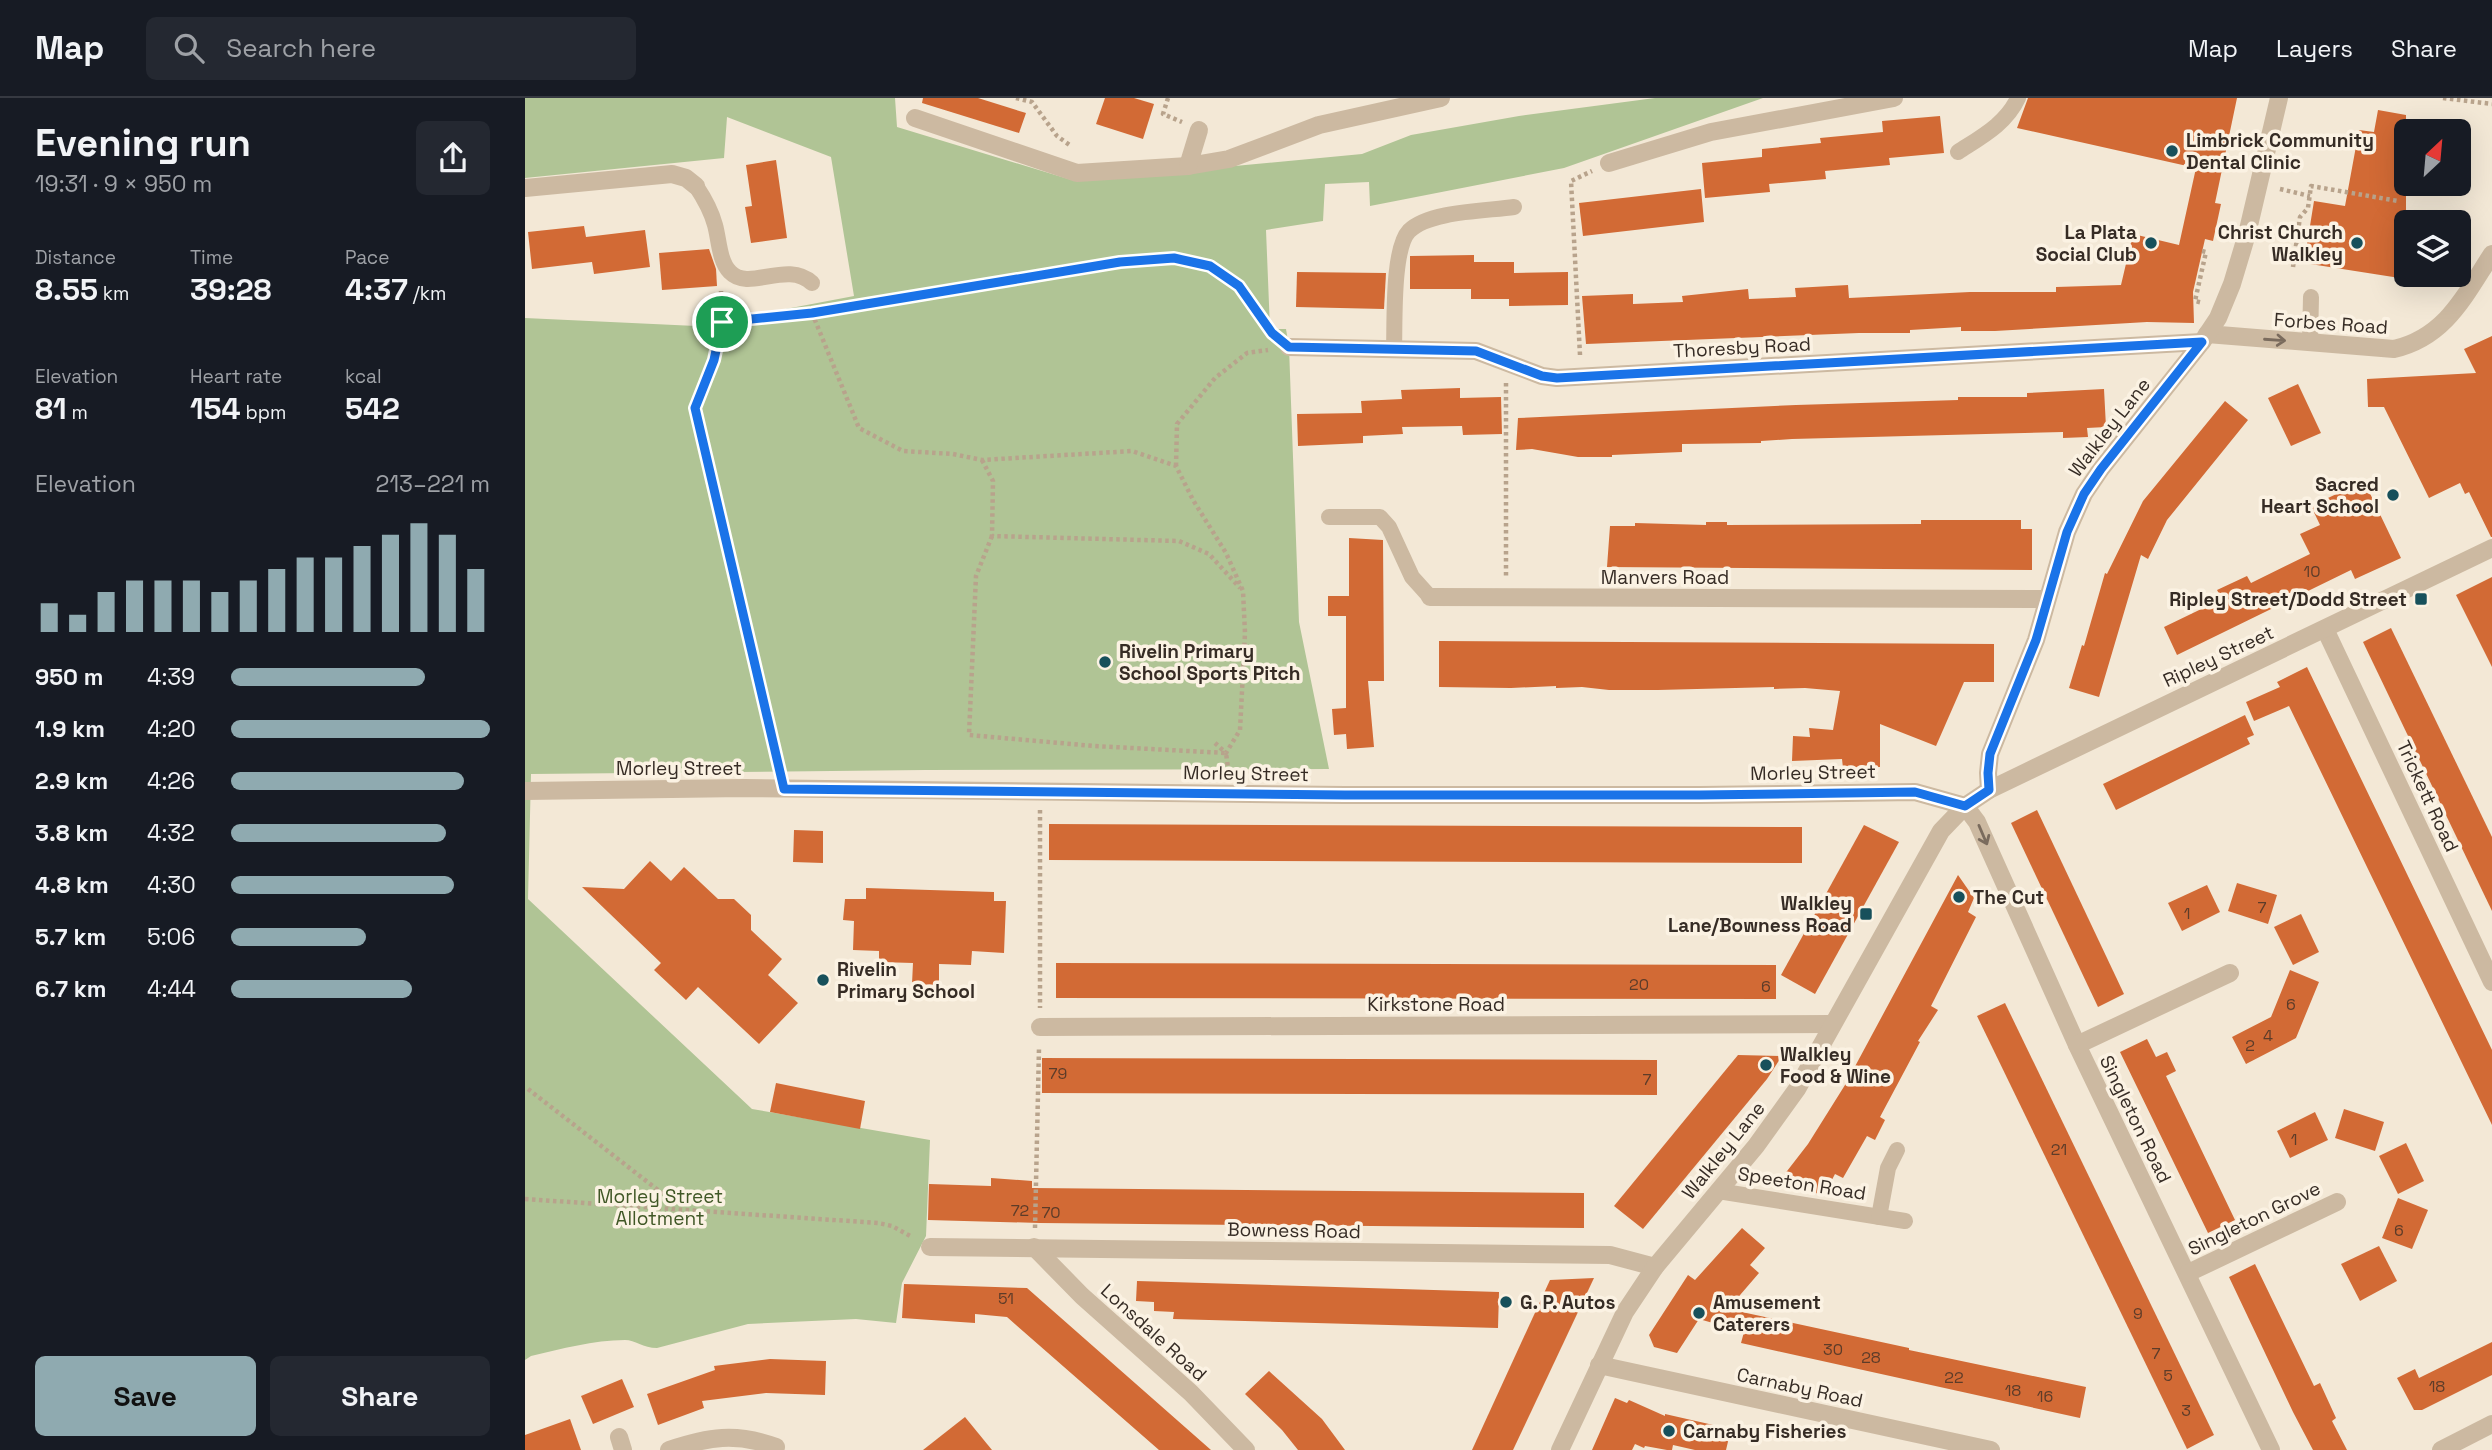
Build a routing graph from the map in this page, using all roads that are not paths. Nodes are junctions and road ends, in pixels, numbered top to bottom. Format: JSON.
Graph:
{"nodes":[{"id":1,"x":1441,"y":98,"type":"edge"},
{"id":2,"x":1894,"y":98,"type":"edge"},
{"id":3,"x":2018,"y":98,"type":"edge"},
{"id":4,"x":2279,"y":98,"type":"edge"},
{"id":5,"x":915,"y":118,"type":"dead end"},
{"id":6,"x":1199,"y":130,"type":"road end"},
{"id":7,"x":1958,"y":152,"type":"dead end"},
{"id":8,"x":1609,"y":163,"type":"dead end"},
{"id":9,"x":1188,"y":166,"type":"junction"},
{"id":10,"x":696,"y":186,"type":"joint"},
{"id":11,"x":525,"y":188,"type":"edge"},
{"id":12,"x":1514,"y":207,"type":"dead end"},
{"id":13,"x":2492,"y":254,"type":"edge"},
{"id":14,"x":812,"y":283,"type":"dead end"},
{"id":15,"x":2311,"y":297,"type":"dead end"},
{"id":16,"x":2205,"y":338,"type":"junction"},
{"id":17,"x":2310,"y":342,"type":"junction"},
{"id":18,"x":1289,"y":347,"type":"road end"},
{"id":19,"x":1394,"y":349,"type":"junction"},
{"id":20,"x":1329,"y":517,"type":"dead end"},
{"id":21,"x":2492,"y":548,"type":"edge"},
{"id":22,"x":1430,"y":597,"type":"joint"},
{"id":23,"x":2046,"y":598,"type":"junction"},
{"id":24,"x":2325,"y":629,"type":"junction"},
{"id":25,"x":1989,"y":790,"type":"junction"},
{"id":26,"x":525,"y":791,"type":"edge"},
{"id":27,"x":1965,"y":806,"type":"junction"},
{"id":28,"x":2230,"y":973,"type":"dead end"},
{"id":29,"x":2492,"y":982,"type":"edge"},
{"id":30,"x":1832,"y":1024,"type":"junction"},
{"id":31,"x":1040,"y":1027,"type":"dead end"},
{"id":32,"x":2077,"y":1045,"type":"junction"},
{"id":33,"x":1897,"y":1150,"type":"dead end"},
{"id":34,"x":1718,"y":1191,"type":"junction"},
{"id":35,"x":2337,"y":1202,"type":"dead end"},
{"id":36,"x":1879,"y":1217,"type":"junction"},
{"id":37,"x":1905,"y":1221,"type":"dead end"},
{"id":38,"x":930,"y":1247,"type":"road end"},
{"id":39,"x":1034,"y":1247,"type":"junction"},
{"id":40,"x":1655,"y":1267,"type":"junction"},
{"id":41,"x":2188,"y":1273,"type":"junction"},
{"id":42,"x":1599,"y":1364,"type":"junction"},
{"id":43,"x":2492,"y":1424,"type":"edge"},
{"id":44,"x":776,"y":1447,"type":"dead end"},
{"id":45,"x":669,"y":1450,"type":"edge"},
{"id":46,"x":1246,"y":1450,"type":"edge"},
{"id":47,"x":1560,"y":1450,"type":"edge"},
{"id":48,"x":1991,"y":1450,"type":"edge"},
{"id":49,"x":2271,"y":1450,"type":"edge"},
{"id":50,"x":2441,"y":1450,"type":"edge"}],
"edges":[{"from":1,"to":9,"type":"street"},
{"from":2,"to":8,"type":"street"},
{"from":3,"to":7,"type":"lane"},
{"from":4,"to":16,"type":"street","name":"Walkley Lane"},
{"from":5,"to":9,"type":"street"},
{"from":6,"to":9,"type":"street"},
{"from":10,"to":11,"type":"street"},
{"from":10,"to":14,"type":"lane"},
{"from":12,"to":19,"type":"lane"},
{"from":13,"to":17,"type":"street","name":"Forbes Road"},
{"from":15,"to":17,"type":"lane"},
{"from":16,"to":17,"type":"street","name":"Forbes Road","one_way":true},
{"from":16,"to":19,"type":"street","name":"Thoresby Road"},
{"from":16,"to":23,"type":"street","name":"Walkley Lane"},
{"from":18,"to":19,"type":"street","name":"Thoresby Road"},
{"from":20,"to":22,"type":"lane","name":"Manvers Road"},
{"from":21,"to":24,"type":"street","name":"Ripley Street"},
{"from":22,"to":23,"type":"street","name":"Manvers Road"},
{"from":23,"to":25,"type":"street","name":"Walkley Lane"},
{"from":24,"to":25,"type":"street","name":"Ripley Street"},
{"from":24,"to":29,"type":"street","name":"Trickett Road"},
{"from":25,"to":27,"type":"street","name":"Ripley Street"},
{"from":26,"to":27,"type":"street","name":"Morley Street"},
{"from":27,"to":30,"type":"street","name":"Walkley Lane"},
{"from":27,"to":32,"type":"street","name":"Singleton Road","one_way":true},
{"from":28,"to":32,"type":"street"},
{"from":30,"to":31,"type":"street","name":"Kirkstone Road"},
{"from":30,"to":34,"type":"street","name":"Walkley Lane"},
{"from":32,"to":41,"type":"street","name":"Singleton Road"},
{"from":33,"to":36,"type":"lane","name":"Speeton Road"},
{"from":34,"to":36,"type":"lane","name":"Speeton Road"},
{"from":34,"to":40,"type":"street","name":"Walkley Lane"},
{"from":35,"to":41,"type":"street","name":"Singleton Grove"},
{"from":36,"to":37,"type":"lane","name":"Speeton Road"},
{"from":38,"to":39,"type":"street","name":"Bowness Road"},
{"from":39,"to":40,"type":"street","name":"Bowness Road"},
{"from":39,"to":46,"type":"street","name":"Lonsdale Road"},
{"from":40,"to":42,"type":"street","name":"Walkley Lane"},
{"from":41,"to":49,"type":"street","name":"Singleton Road"},
{"from":42,"to":47,"type":"street","name":"Walkley Lane"},
{"from":42,"to":48,"type":"street","name":"Carnaby Road"},
{"from":43,"to":50,"type":"street"},
{"from":44,"to":45,"type":"street"}]}
